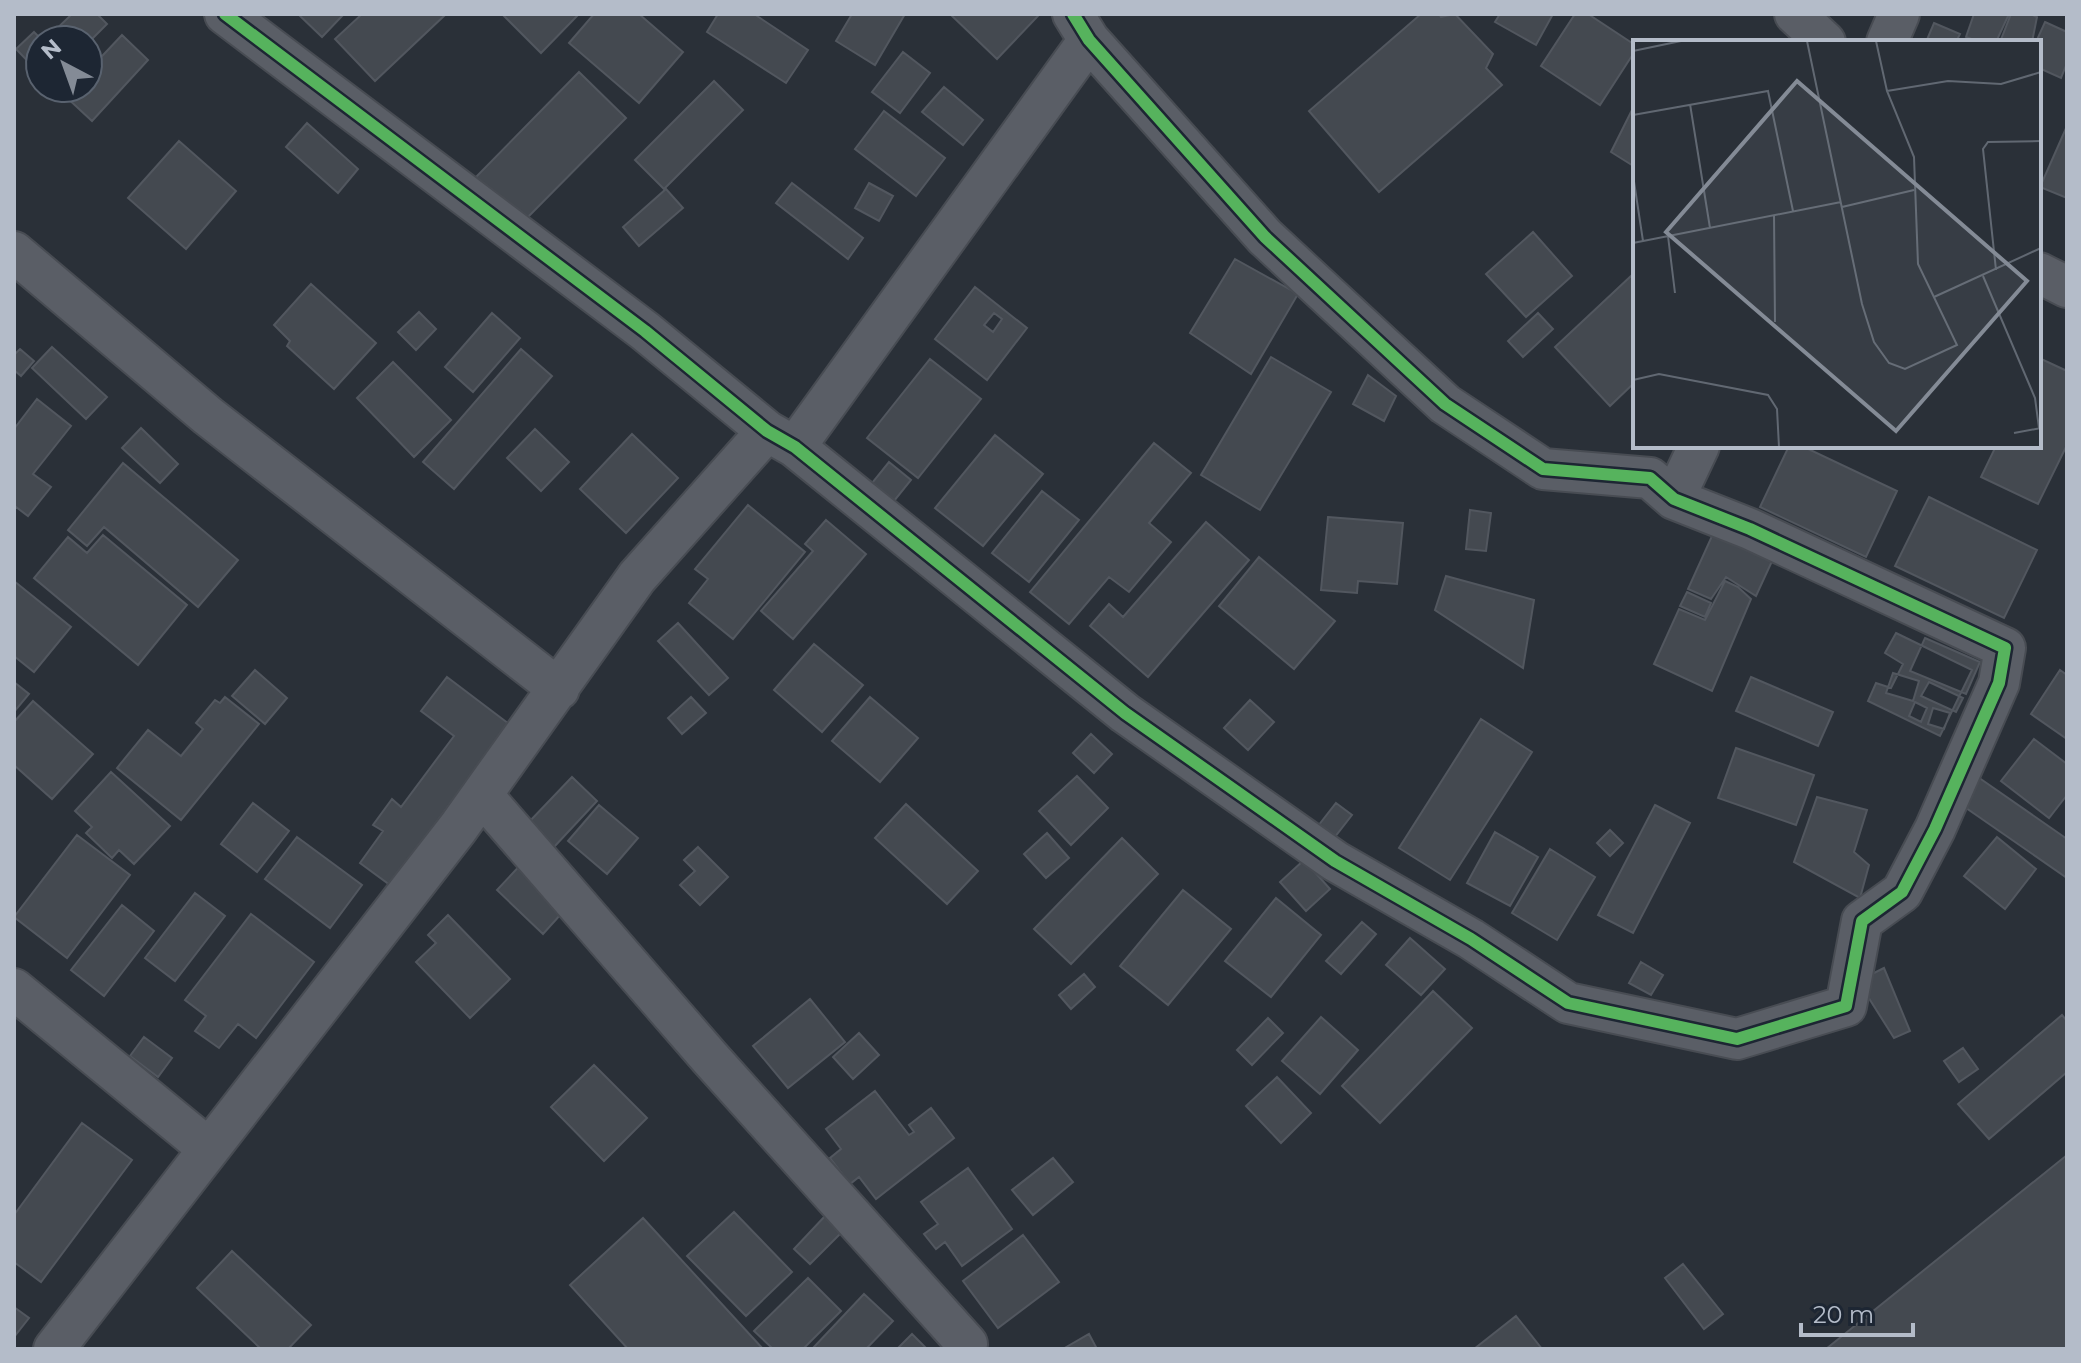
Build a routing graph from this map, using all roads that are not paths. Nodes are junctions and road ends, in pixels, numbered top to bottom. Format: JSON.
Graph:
{"nodes":[{"id":1,"x":225,"y":14,"type":"edge"},
{"id":2,"x":1795,"y":14,"type":"edge"},
{"id":3,"x":1899,"y":14,"type":"edge"},
{"id":4,"x":1081,"y":27,"type":"edge"},
{"id":5,"x":1823,"y":40,"type":"edge"},
{"id":6,"x":1888,"y":40,"type":"edge"},
{"id":7,"x":14,"y":252,"type":"edge"},
{"id":8,"x":2041,"y":274,"type":"edge"},
{"id":9,"x":2067,"y":287,"type":"edge"},
{"id":10,"x":781,"y":439,"type":"junction"},
{"id":11,"x":1698,"y":448,"type":"edge"},
{"id":12,"x":1674,"y":499,"type":"junction"},
{"id":13,"x":559,"y":689,"type":"junction"},
{"id":14,"x":482,"y":795,"type":"junction"},
{"id":15,"x":14,"y":989,"type":"edge"},
{"id":16,"x":209,"y":1149,"type":"junction"},
{"id":17,"x":967,"y":1344,"type":"dead end"},
{"id":18,"x":54,"y":1349,"type":"edge"}],
"edges":[{"from":1,"to":10,"type":"street"},
{"from":2,"to":5,"type":"street"},
{"from":3,"to":6,"type":"street"},
{"from":4,"to":10,"type":"street"},
{"from":4,"to":12,"type":"street"},
{"from":7,"to":13,"type":"street"},
{"from":8,"to":9,"type":"street"},
{"from":10,"to":12,"type":"street"},
{"from":10,"to":13,"type":"street"},
{"from":11,"to":12,"type":"street"},
{"from":13,"to":14,"type":"street"},
{"from":14,"to":16,"type":"street"},
{"from":14,"to":17,"type":"street"},
{"from":15,"to":16,"type":"street"},
{"from":16,"to":18,"type":"street"}]}
